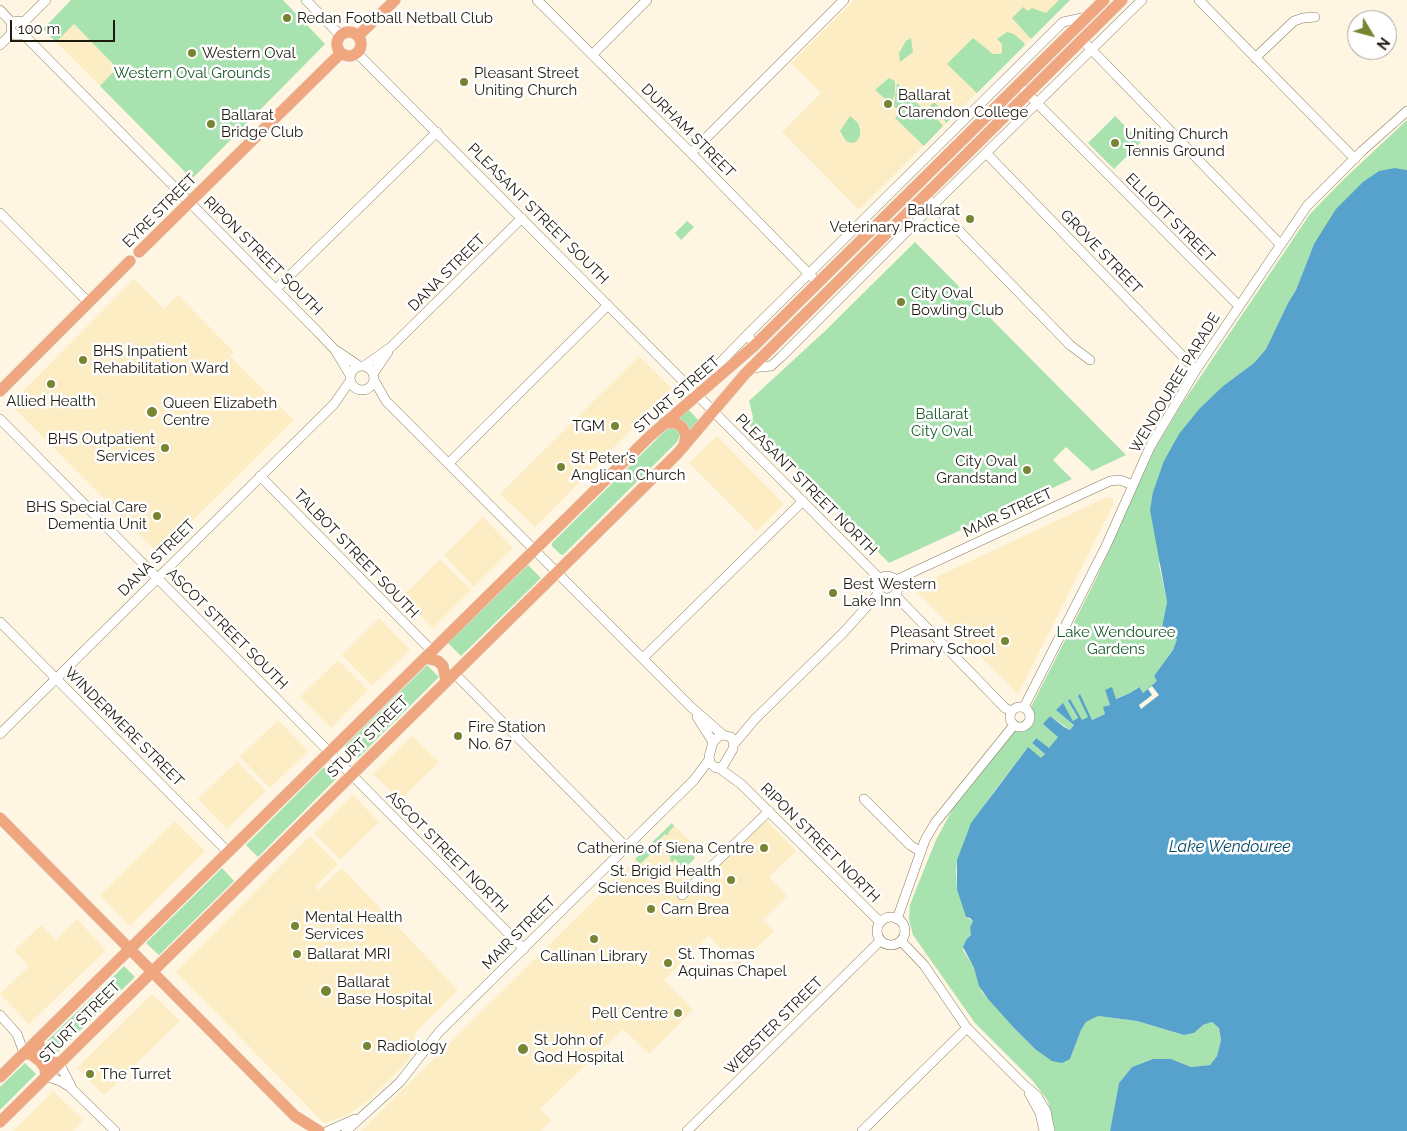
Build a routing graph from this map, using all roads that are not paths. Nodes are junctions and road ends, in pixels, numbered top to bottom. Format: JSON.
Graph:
{"nodes":[{"id":1,"x":46,"y":0,"type":"edge"},
{"id":2,"x":306,"y":0,"type":"edge"},
{"id":3,"x":395,"y":0,"type":"edge"},
{"id":4,"x":537,"y":0,"type":"edge"},
{"id":5,"x":647,"y":0,"type":"edge"},
{"id":6,"x":844,"y":0,"type":"edge"},
{"id":7,"x":1104,"y":0,"type":"edge"},
{"id":8,"x":1122,"y":0,"type":"edge"},
{"id":9,"x":1142,"y":0,"type":"edge"},
{"id":10,"x":1199,"y":0,"type":"edge"},
{"id":11,"x":0,"y":10,"type":"edge"},
{"id":12,"x":1086,"y":17,"type":"junction"},
{"id":13,"x":1315,"y":17,"type":"dead end"},
{"id":14,"x":12,"y":23,"type":"junction"},
{"id":15,"x":23,"y":23,"type":"junction"},
{"id":16,"x":12,"y":33,"type":"junction"},
{"id":17,"x":23,"y":34,"type":"junction"},
{"id":18,"x":341,"y":36,"type":"junction"},
{"id":19,"x":358,"y":36,"type":"junction"},
{"id":20,"x":1082,"y":40,"type":"junction"},
{"id":21,"x":0,"y":45,"type":"edge"},
{"id":22,"x":1091,"y":49,"type":"junction"},
{"id":23,"x":341,"y":53,"type":"junction"},
{"id":24,"x":357,"y":53,"type":"junction"},
{"id":25,"x":593,"y":54,"type":"junction"},
{"id":26,"x":1255,"y":58,"type":"junction"},
{"id":27,"x":1018,"y":85,"type":"junction"},
{"id":28,"x":1028,"y":94,"type":"junction"},
{"id":29,"x":1037,"y":104,"type":"junction"},
{"id":30,"x":1407,"y":111,"type":"edge"},
{"id":31,"x":437,"y":132,"type":"junction"},
{"id":32,"x":691,"y":153,"type":"junction"},
{"id":33,"x":986,"y":153,"type":"junction"},
{"id":34,"x":1355,"y":159,"type":"junction"},
{"id":35,"x":924,"y":196,"type":"junction"},
{"id":36,"x":190,"y":202,"type":"junction"},
{"id":37,"x":933,"y":205,"type":"junction"},
{"id":38,"x":0,"y":213,"type":"edge"},
{"id":39,"x":522,"y":218,"type":"junction"},
{"id":40,"x":1280,"y":244,"type":"junction"},
{"id":41,"x":140,"y":252,"type":"joint"},
{"id":42,"x":130,"y":261,"type":"joint"},
{"id":43,"x":809,"y":275,"type":"junction"},
{"id":44,"x":818,"y":283,"type":"junction"},
{"id":45,"x":276,"y":289,"type":"junction"},
{"id":46,"x":89,"y":303,"type":"junction"},
{"id":47,"x":608,"y":305,"type":"junction"},
{"id":48,"x":1239,"y":306,"type":"junction"},
{"id":49,"x":748,"y":334,"type":"junction"},
{"id":50,"x":754,"y":346,"type":"junction"},
{"id":51,"x":391,"y":347,"type":"junction"},
{"id":52,"x":335,"y":350,"type":"junction"},
{"id":53,"x":1090,"y":360,"type":"dead end"},
{"id":54,"x":362,"y":366,"type":"junction"},
{"id":55,"x":751,"y":368,"type":"junction"},
{"id":56,"x":713,"y":370,"type":"dead end"},
{"id":57,"x":1196,"y":370,"type":"junction"},
{"id":58,"x":374,"y":377,"type":"junction"},
{"id":59,"x":350,"y":378,"type":"junction"},
{"id":60,"x":362,"y":390,"type":"junction"},
{"id":61,"x":0,"y":391,"type":"edge"},
{"id":62,"x":698,"y":396,"type":"junction"},
{"id":63,"x":386,"y":401,"type":"junction"},
{"id":64,"x":334,"y":404,"type":"junction"},
{"id":65,"x":714,"y":411,"type":"junction"},
{"id":66,"x":0,"y":419,"type":"edge"},
{"id":67,"x":664,"y":423,"type":"junction"},
{"id":68,"x":684,"y":446,"type":"junction"},
{"id":69,"x":449,"y":463,"type":"junction"},
{"id":70,"x":260,"y":476,"type":"junction"},
{"id":71,"x":1133,"y":485,"type":"junction"},
{"id":72,"x":803,"y":501,"type":"junction"},
{"id":73,"x":535,"y":550,"type":"junction"},
{"id":74,"x":558,"y":572,"type":"junction"},
{"id":75,"x":157,"y":578,"type":"junction"},
{"id":76,"x":879,"y":578,"type":"junction"},
{"id":77,"x":896,"y":580,"type":"junction"},
{"id":78,"x":878,"y":594,"type":"junction"},
{"id":79,"x":895,"y":594,"type":"junction"},
{"id":80,"x":0,"y":622,"type":"edge"},
{"id":81,"x":432,"y":650,"type":"junction"},
{"id":82,"x":644,"y":658,"type":"junction"},
{"id":83,"x":454,"y":674,"type":"junction"},
{"id":84,"x":55,"y":678,"type":"junction"},
{"id":85,"x":690,"y":706,"type":"junction"},
{"id":86,"x":1024,"y":707,"type":"junction"},
{"id":87,"x":1011,"y":711,"type":"junction"},
{"id":88,"x":755,"y":719,"type":"junction"},
{"id":89,"x":1014,"y":725,"type":"junction"},
{"id":90,"x":0,"y":734,"type":"edge"},
{"id":91,"x":725,"y":735,"type":"junction"},
{"id":92,"x":713,"y":742,"type":"junction"},
{"id":93,"x":734,"y":744,"type":"junction"},
{"id":94,"x":329,"y":752,"type":"junction"},
{"id":95,"x":709,"y":760,"type":"junction"},
{"id":96,"x":727,"y":760,"type":"junction"},
{"id":97,"x":718,"y":768,"type":"junction"},
{"id":98,"x":352,"y":775,"type":"junction"},
{"id":99,"x":694,"y":780,"type":"junction"},
{"id":100,"x":741,"y":784,"type":"junction"},
{"id":101,"x":864,"y":799,"type":"dead end"},
{"id":102,"x":768,"y":811,"type":"junction"},
{"id":103,"x":0,"y":818,"type":"edge"},
{"id":104,"x":626,"y":848,"type":"junction"},
{"id":105,"x":228,"y":852,"type":"junction"},
{"id":106,"x":921,"y":852,"type":"junction"},
{"id":107,"x":682,"y":895,"type":"dead end"},
{"id":108,"x":897,"y":919,"type":"junction"},
{"id":109,"x":880,"y":922,"type":"junction"},
{"id":110,"x":880,"y":940,"type":"junction"},
{"id":111,"x":901,"y":941,"type":"junction"},
{"id":112,"x":130,"y":949,"type":"junction"},
{"id":113,"x":524,"y":949,"type":"junction"},
{"id":114,"x":152,"y":971,"type":"junction"},
{"id":115,"x":0,"y":1015,"type":"edge"},
{"id":116,"x":967,"y":1028,"type":"junction"},
{"id":117,"x":14,"y":1030,"type":"junction"},
{"id":118,"x":37,"y":1040,"type":"junction"},
{"id":119,"x":24,"y":1053,"type":"junction"},
{"id":120,"x":59,"y":1063,"type":"junction"},
{"id":121,"x":46,"y":1076,"type":"junction"},
{"id":122,"x":0,"y":1077,"type":"edge"},
{"id":123,"x":1023,"y":1084,"type":"junction"},
{"id":124,"x":72,"y":1088,"type":"junction"},
{"id":125,"x":369,"y":1111,"type":"junction"},
{"id":126,"x":295,"y":1116,"type":"junction"},
{"id":127,"x":0,"y":1122,"type":"edge"},
{"id":128,"x":115,"y":1131,"type":"edge"},
{"id":129,"x":303,"y":1131,"type":"edge"},
{"id":130,"x":319,"y":1131,"type":"edge"},
{"id":131,"x":328,"y":1131,"type":"edge"},
{"id":132,"x":346,"y":1131,"type":"edge"},
{"id":133,"x":687,"y":1131,"type":"edge"},
{"id":134,"x":862,"y":1131,"type":"edge"},
{"id":135,"x":1044,"y":1131,"type":"edge"},
{"id":136,"x":1050,"y":1131,"type":"edge"}],
"edges":[{"from":1,"to":15,"type":"street"},
{"from":2,"to":18,"type":"street"},
{"from":3,"to":19,"type":"main road"},
{"from":4,"to":25,"type":"street","name":"DURHAM STREET"},
{"from":5,"to":25,"type":"street"},
{"from":6,"to":32,"type":"street"},
{"from":7,"to":12,"type":"main road","name":"STURT STREET"},
{"from":8,"to":20,"type":"main road","name":"STURT STREET"},
{"from":9,"to":22,"type":"street"},
{"from":10,"to":26,"type":"street"},
{"from":11,"to":14,"type":"street"},
{"from":12,"to":27,"type":"main road","name":"STURT STREET"},
{"from":12,"to":43,"type":"street","name":"STURT STREET"},
{"from":13,"to":26,"type":"street"},
{"from":14,"to":15,"type":"street"},
{"from":14,"to":16,"type":"street"},
{"from":15,"to":17,"type":"street"},
{"from":16,"to":17,"type":"street"},
{"from":16,"to":21,"type":"street"},
{"from":17,"to":36,"type":"street","name":"RIPON STREET SOUTH"},
{"from":18,"to":19,"type":"main road"},
{"from":18,"to":23,"type":"main road"},
{"from":19,"to":24,"type":"main road"},
{"from":20,"to":22,"type":"street"},
{"from":20,"to":28,"type":"main road","name":"STURT STREET"},
{"from":22,"to":29,"type":"street"},
{"from":22,"to":40,"type":"street"},
{"from":23,"to":24,"type":"main road"},
{"from":23,"to":36,"type":"main road","name":"EYRE STREET"},
{"from":24,"to":31,"type":"street","name":"PLEASANT STREET SOUTH"},
{"from":25,"to":32,"type":"street","name":"DURHAM STREET"},
{"from":26,"to":34,"type":"street"},
{"from":27,"to":28,"type":"street","name":"ELLIOTT STREET"},
{"from":27,"to":44,"type":"main road","name":"STURT STREET"},
{"from":28,"to":29,"type":"street","name":"ELLIOTT STREET"},
{"from":28,"to":35,"type":"main road","name":"STURT STREET"},
{"from":29,"to":33,"type":"street"},
{"from":29,"to":48,"type":"street","name":"ELLIOTT STREET"},
{"from":30,"to":34,"type":"street","name":"WENDOUREE PARADE"},
{"from":31,"to":39,"type":"street","name":"PLEASANT STREET SOUTH"},
{"from":31,"to":45,"type":"street"},
{"from":32,"to":43,"type":"street","name":"DURHAM STREET"},
{"from":33,"to":37,"type":"street"},
{"from":33,"to":57,"type":"street","name":"GROVE STREET"},
{"from":34,"to":40,"type":"street","name":"WENDOUREE PARADE"},
{"from":35,"to":37,"type":"street"},
{"from":35,"to":55,"type":"main road","name":"STURT STREET"},
{"from":36,"to":41,"type":"main road","name":"EYRE STREET"},
{"from":36,"to":45,"type":"street","name":"RIPON STREET SOUTH"},
{"from":37,"to":53,"type":"street"},
{"from":37,"to":55,"type":"street"},
{"from":38,"to":46,"type":"street"},
{"from":39,"to":47,"type":"street","name":"PLEASANT STREET SOUTH"},
{"from":39,"to":51,"type":"street","name":"DANA STREET"},
{"from":40,"to":48,"type":"street","name":"WENDOUREE PARADE"},
{"from":41,"to":42,"type":"street","name":"EYRE STREET"},
{"from":42,"to":46,"type":"main road","name":"EYRE STREET"},
{"from":43,"to":44,"type":"street","name":"DURHAM STREET"},
{"from":43,"to":49,"type":"street","name":"STURT STREET"},
{"from":44,"to":50,"type":"main road","name":"STURT STREET"},
{"from":45,"to":52,"type":"street","name":"RIPON STREET SOUTH"},
{"from":46,"to":61,"type":"main road","name":"EYRE STREET"},
{"from":47,"to":62,"type":"street","name":"PLEASANT STREET SOUTH"},
{"from":47,"to":69,"type":"street"},
{"from":48,"to":57,"type":"street","name":"WENDOUREE PARADE"},
{"from":49,"to":50,"type":"street"},
{"from":49,"to":56,"type":"street","name":"STURT STREET"},
{"from":50,"to":62,"type":"main road","name":"STURT STREET"},
{"from":51,"to":54,"type":"street","name":"DANA STREET"},
{"from":51,"to":58,"type":"street","name":"DANA STREET"},
{"from":52,"to":54,"type":"street","name":"RIPON STREET SOUTH"},
{"from":52,"to":59,"type":"street","name":"RIPON STREET SOUTH"},
{"from":54,"to":58,"type":"street"},
{"from":54,"to":59,"type":"street"},
{"from":55,"to":65,"type":"main road","name":"STURT STREET"},
{"from":57,"to":71,"type":"street","name":"WENDOUREE PARADE"},
{"from":58,"to":60,"type":"street"},
{"from":58,"to":63,"type":"street"},
{"from":59,"to":60,"type":"street"},
{"from":59,"to":64,"type":"street","name":"DANA STREET"},
{"from":60,"to":63,"type":"street"},
{"from":60,"to":64,"type":"street","name":"DANA STREET"},
{"from":62,"to":65,"type":"street","name":"PLEASANT STREET SOUTH"},
{"from":62,"to":67,"type":"main road","name":"STURT STREET"},
{"from":63,"to":69,"type":"street"},
{"from":64,"to":70,"type":"street","name":"DANA STREET"},
{"from":65,"to":68,"type":"main road","name":"STURT STREET"},
{"from":65,"to":72,"type":"street","name":"PLEASANT STREET NORTH"},
{"from":66,"to":75,"type":"street","name":"ASCOT STREET SOUTH"},
{"from":67,"to":68,"type":"main road"},
{"from":67,"to":73,"type":"main road","name":"STURT STREET"},
{"from":68,"to":74,"type":"main road","name":"STURT STREET"},
{"from":69,"to":73,"type":"street"},
{"from":70,"to":75,"type":"street","name":"DANA STREET"},
{"from":70,"to":81,"type":"street","name":"TALBOT STREET SOUTH"},
{"from":71,"to":77,"type":"street","name":"MAIR STREET"},
{"from":71,"to":86,"type":"street","name":"WENDOUREE PARADE"},
{"from":72,"to":76,"type":"street","name":"PLEASANT STREET NORTH"},
{"from":72,"to":82,"type":"street"},
{"from":73,"to":74,"type":"street"},
{"from":73,"to":81,"type":"main road","name":"STURT STREET"},
{"from":74,"to":82,"type":"street"},
{"from":74,"to":83,"type":"main road","name":"STURT STREET"},
{"from":75,"to":84,"type":"street","name":"DANA STREET"},
{"from":75,"to":94,"type":"street","name":"ASCOT STREET SOUTH"},
{"from":76,"to":77,"type":"street"},
{"from":76,"to":78,"type":"street"},
{"from":77,"to":79,"type":"street"},
{"from":78,"to":79,"type":"street"},
{"from":78,"to":88,"type":"street"},
{"from":79,"to":87,"type":"street"},
{"from":80,"to":84,"type":"street","name":"WINDERMERE STREET"},
{"from":81,"to":83,"type":"main road"},
{"from":81,"to":83,"type":"main road"},
{"from":81,"to":94,"type":"main road","name":"STURT STREET"},
{"from":82,"to":85,"type":"street"},
{"from":83,"to":98,"type":"main road","name":"STURT STREET"},
{"from":83,"to":104,"type":"street"},
{"from":84,"to":90,"type":"street","name":"DANA STREET"},
{"from":84,"to":105,"type":"street","name":"WINDERMERE STREET"},
{"from":85,"to":91,"type":"street"},
{"from":85,"to":92,"type":"street"},
{"from":86,"to":87,"type":"street"},
{"from":86,"to":89,"type":"street"},
{"from":87,"to":89,"type":"street"},
{"from":88,"to":91,"type":"street"},
{"from":88,"to":93,"type":"street"},
{"from":89,"to":106,"type":"street"},
{"from":91,"to":92,"type":"street"},
{"from":91,"to":93,"type":"street"},
{"from":92,"to":95,"type":"street"},
{"from":93,"to":96,"type":"street"},
{"from":94,"to":98,"type":"street","name":"ASCOT STREET SOUTH"},
{"from":94,"to":105,"type":"main road","name":"STURT STREET"},
{"from":95,"to":97,"type":"street"},
{"from":95,"to":99,"type":"street","name":"MAIR STREET"},
{"from":96,"to":97,"type":"street"},
{"from":96,"to":100,"type":"street","name":"RIPON STREET NORTH"},
{"from":97,"to":99,"type":"street","name":"MAIR STREET"},
{"from":97,"to":100,"type":"street","name":"RIPON STREET NORTH"},
{"from":98,"to":113,"type":"street","name":"ASCOT STREET NORTH"},
{"from":98,"to":114,"type":"main road","name":"STURT STREET"},
{"from":99,"to":104,"type":"street","name":"MAIR STREET"},
{"from":100,"to":102,"type":"street","name":"RIPON STREET NORTH"},
{"from":101,"to":106,"type":"street"},
{"from":102,"to":107,"type":"street"},
{"from":102,"to":109,"type":"street","name":"RIPON STREET NORTH"},
{"from":103,"to":112,"type":"main road"},
{"from":104,"to":113,"type":"street","name":"MAIR STREET"},
{"from":105,"to":112,"type":"main road","name":"STURT STREET"},
{"from":106,"to":108,"type":"street"},
{"from":108,"to":109,"type":"street"},
{"from":108,"to":111,"type":"street"},
{"from":109,"to":110,"type":"street"},
{"from":110,"to":111,"type":"street"},
{"from":110,"to":133,"type":"street","name":"WEBSTER STREET"},
{"from":111,"to":116,"type":"street"},
{"from":112,"to":114,"type":"main road"},
{"from":112,"to":118,"type":"main road","name":"STURT STREET"},
{"from":113,"to":125,"type":"street","name":"MAIR STREET"},
{"from":114,"to":120,"type":"main road","name":"STURT STREET"},
{"from":114,"to":126,"type":"main road"},
{"from":115,"to":117,"type":"street"},
{"from":116,"to":123,"type":"street"},
{"from":116,"to":134,"type":"street"},
{"from":117,"to":118,"type":"street"},
{"from":117,"to":119,"type":"street"},
{"from":118,"to":119,"type":"main road","name":"STURT STREET"},
{"from":118,"to":120,"type":"main road"},
{"from":119,"to":121,"type":"main road"},
{"from":119,"to":122,"type":"main road","name":"STURT STREET"},
{"from":120,"to":121,"type":"main road","name":"STURT STREET"},
{"from":120,"to":124,"type":"street"},
{"from":121,"to":124,"type":"street"},
{"from":121,"to":127,"type":"main road","name":"STURT STREET"},
{"from":123,"to":135,"type":"street"},
{"from":123,"to":136,"type":"street"},
{"from":124,"to":128,"type":"street"},
{"from":125,"to":131,"type":"street","name":"MAIR STREET"},
{"from":125,"to":132,"type":"street","name":"MAIR STREET"},
{"from":126,"to":129,"type":"main road"},
{"from":126,"to":130,"type":"main road"}]}
